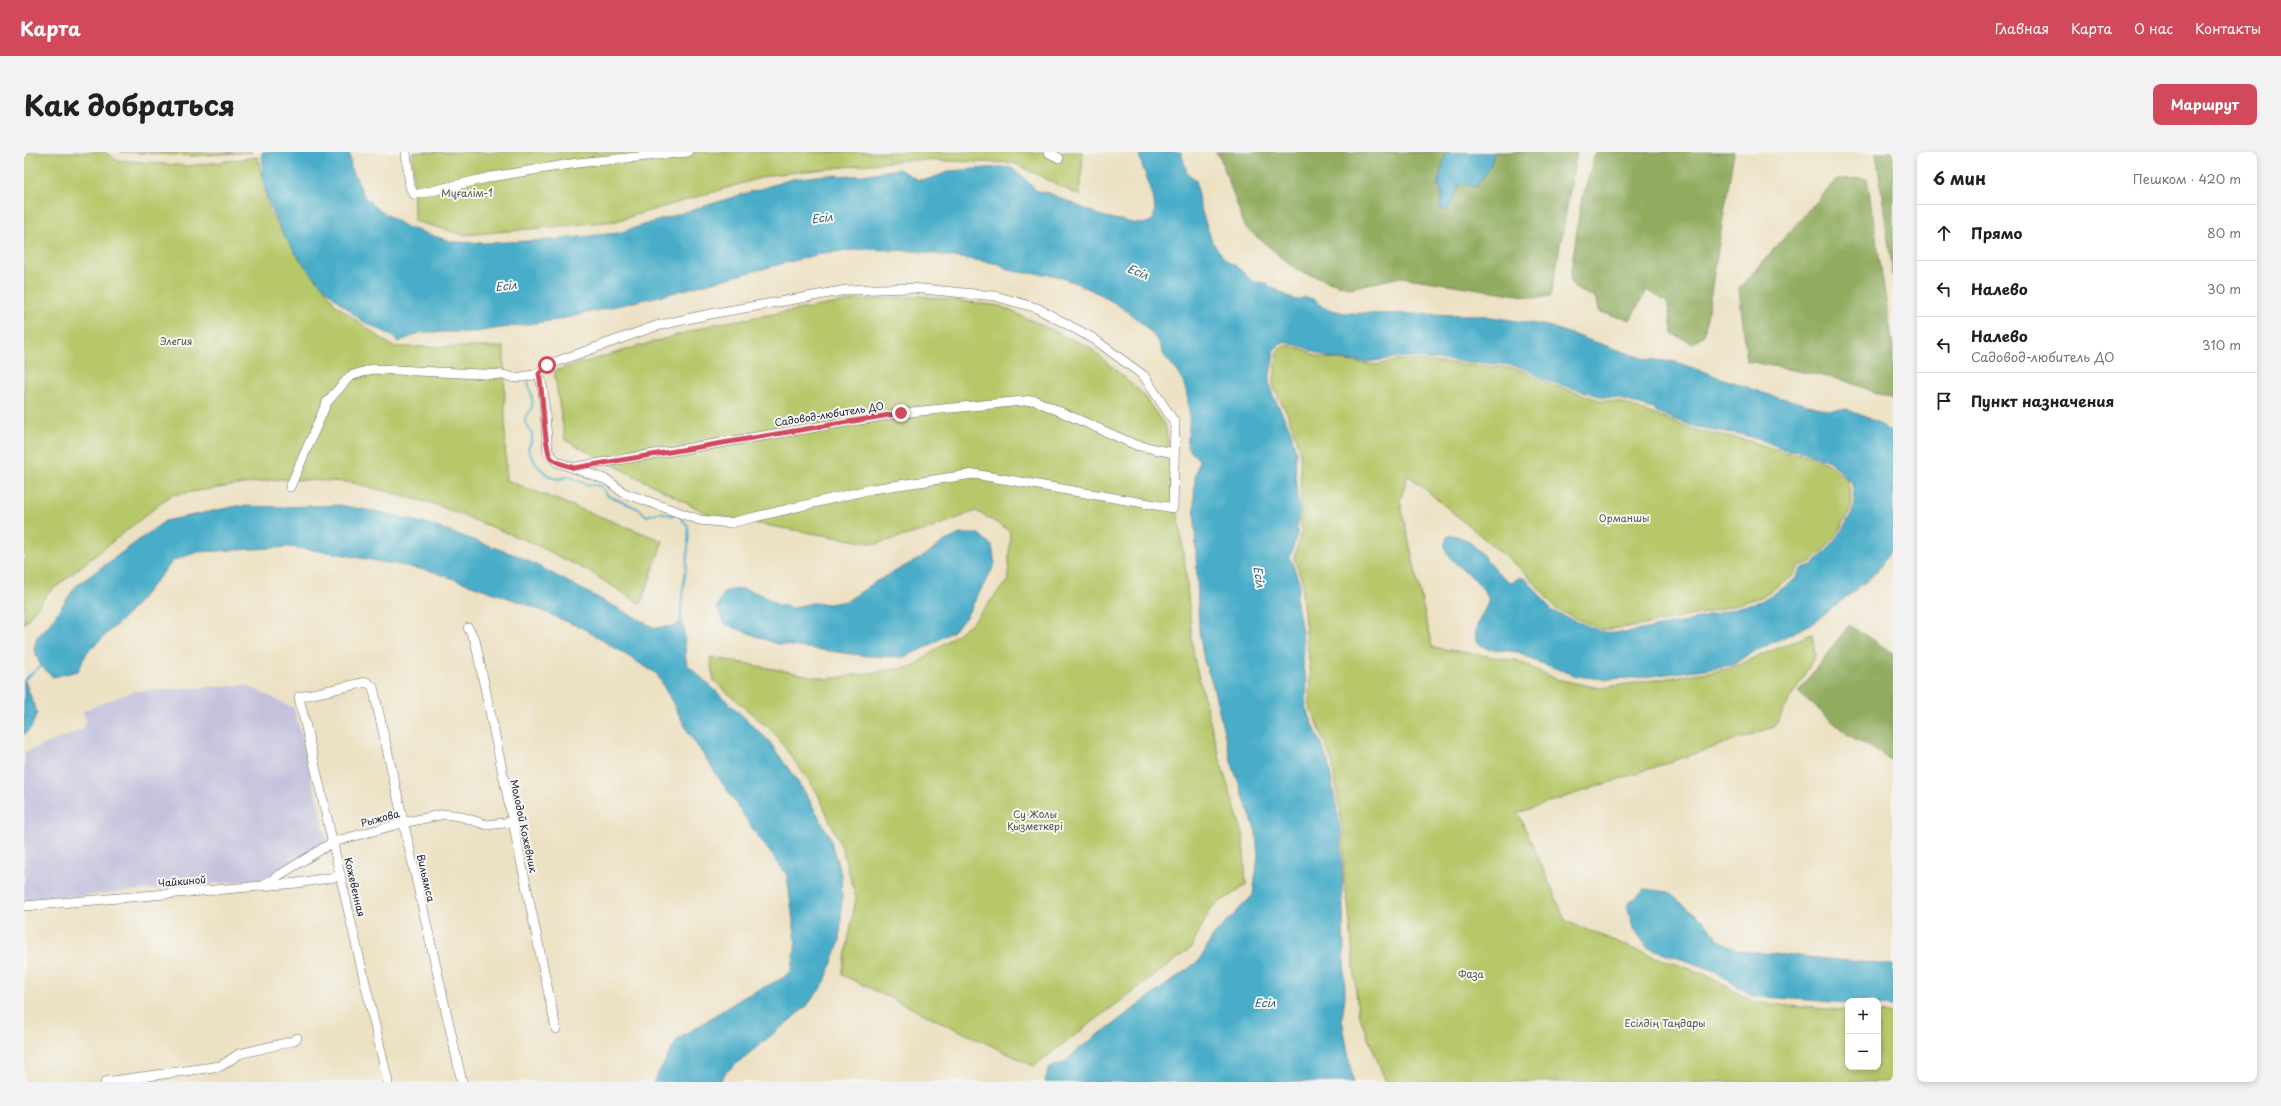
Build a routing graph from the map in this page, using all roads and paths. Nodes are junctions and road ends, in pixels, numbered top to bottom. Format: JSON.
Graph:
{"nodes":[{"id":1,"x":406,"y":152,"type":"edge"},
{"id":2,"x":688,"y":152,"type":"edge"},
{"id":3,"x":1048,"y":152,"type":"edge"},
{"id":4,"x":1059,"y":158,"type":"dead end"},
{"id":5,"x":539,"y":374,"type":"junction"},
{"id":6,"x":1174,"y":453,"type":"junction"},
{"id":7,"x":574,"y":468,"type":"junction"},
{"id":8,"x":290,"y":487,"type":"dead end"},
{"id":9,"x":468,"y":628,"type":"dead end"},
{"id":10,"x":367,"y":682,"type":"joint"},
{"id":11,"x":512,"y":822,"type":"junction"},
{"id":12,"x":402,"y":824,"type":"junction"},
{"id":13,"x":333,"y":842,"type":"junction"},
{"id":14,"x":341,"y":876,"type":"junction"},
{"id":15,"x":264,"y":885,"type":"junction"},
{"id":16,"x":24,"y":906,"type":"edge"},
{"id":17,"x":556,"y":1030,"type":"dead end"},
{"id":18,"x":297,"y":1038,"type":"dead end"},
{"id":19,"x":105,"y":1082,"type":"edge"},
{"id":20,"x":388,"y":1082,"type":"edge"},
{"id":21,"x":462,"y":1082,"type":"edge"}],
"edges":[{"from":1,"to":2,"type":"street"},
{"from":3,"to":4,"type":"street"},
{"from":5,"to":6,"type":"street"},
{"from":5,"to":7,"type":"street"},
{"from":5,"to":8,"type":"street"},
{"from":6,"to":7,"type":"street","name":"Садовод-любитель ДО"},
{"from":6,"to":7,"type":"street"},
{"from":9,"to":11,"type":"street","name":"Молодой Кожевник"},
{"from":10,"to":12,"type":"street","name":"Вильямса"},
{"from":10,"to":13,"type":"street","name":"Кожевенная"},
{"from":11,"to":12,"type":"street","name":"Рыжова"},
{"from":11,"to":17,"type":"street","name":"Молодой Кожевник"},
{"from":12,"to":13,"type":"street","name":"Рыжова"},
{"from":12,"to":21,"type":"street","name":"Вильямса"},
{"from":13,"to":14,"type":"street","name":"Кожевенная"},
{"from":13,"to":15,"type":"street","name":"Рыжова"},
{"from":14,"to":15,"type":"street","name":"Чайкиной"},
{"from":14,"to":20,"type":"street","name":"Кожевенная"},
{"from":15,"to":16,"type":"street","name":"Чайкиной"},
{"from":18,"to":19,"type":"street"}]}
